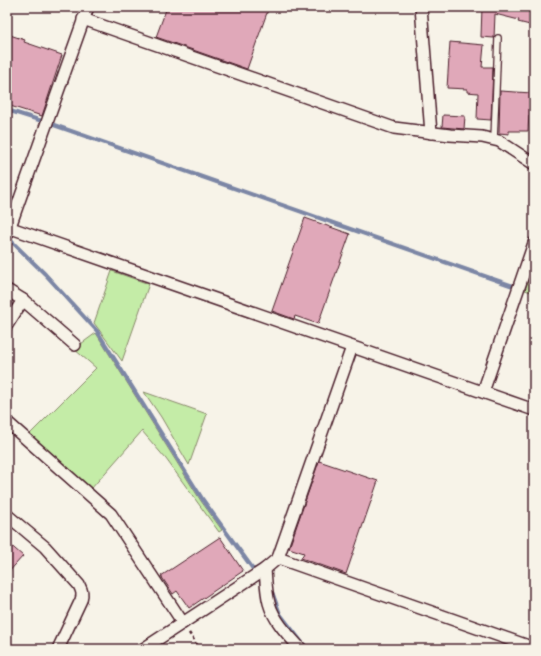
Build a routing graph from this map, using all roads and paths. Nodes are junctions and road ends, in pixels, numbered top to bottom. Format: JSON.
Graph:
{"nodes":[{"id":1,"x":88,"y":7,"type":"edge"},
{"id":2,"x":421,"y":7,"type":"edge"},
{"id":3,"x":83,"y":19,"type":"junction"},
{"id":4,"x":498,"y":38,"type":"dead end"},
{"id":5,"x":431,"y":133,"type":"junction"},
{"id":6,"x":494,"y":140,"type":"junction"},
{"id":7,"x":534,"y":164,"type":"edge"},
{"id":8,"x":9,"y":232,"type":"edge"},
{"id":9,"x":534,"y":243,"type":"edge"},
{"id":10,"x":7,"y":290,"type":"edge"},
{"id":11,"x":23,"y":300,"type":"junction"},
{"id":12,"x":7,"y":325,"type":"edge"},
{"id":13,"x":75,"y":345,"type":"dead end"},
{"id":14,"x":352,"y":347,"type":"junction"},
{"id":15,"x":483,"y":392,"type":"junction"},
{"id":16,"x":534,"y":410,"type":"edge"},
{"id":17,"x":7,"y":422,"type":"edge"},
{"id":18,"x":7,"y":515,"type":"edge"},
{"id":19,"x":278,"y":558,"type":"junction"},
{"id":20,"x":265,"y":568,"type":"junction"},
{"id":21,"x":183,"y":623,"type":"junction"},
{"id":22,"x":534,"y":648,"type":"edge"},
{"id":23,"x":58,"y":649,"type":"edge"},
{"id":24,"x":143,"y":649,"type":"edge"},
{"id":25,"x":200,"y":649,"type":"edge"},
{"id":26,"x":301,"y":649,"type":"edge"}],
"edges":[{"from":1,"to":3,"type":"street"},
{"from":2,"to":5,"type":"street"},
{"from":3,"to":5,"type":"street"},
{"from":3,"to":8,"type":"street"},
{"from":4,"to":6,"type":"lane"},
{"from":5,"to":6,"type":"street"},
{"from":6,"to":7,"type":"street"},
{"from":8,"to":14,"type":"street"},
{"from":9,"to":15,"type":"street"},
{"from":10,"to":11,"type":"street"},
{"from":11,"to":12,"type":"street"},
{"from":11,"to":13,"type":"street"},
{"from":14,"to":15,"type":"street"},
{"from":14,"to":19,"type":"street"},
{"from":15,"to":16,"type":"street"},
{"from":17,"to":21,"type":"street"},
{"from":18,"to":23,"type":"street"},
{"from":19,"to":20,"type":"street"},
{"from":19,"to":22,"type":"street"},
{"from":20,"to":21,"type":"street"},
{"from":20,"to":26,"type":"street"},
{"from":21,"to":24,"type":"street"},
{"from":21,"to":25,"type":"path"}]}
